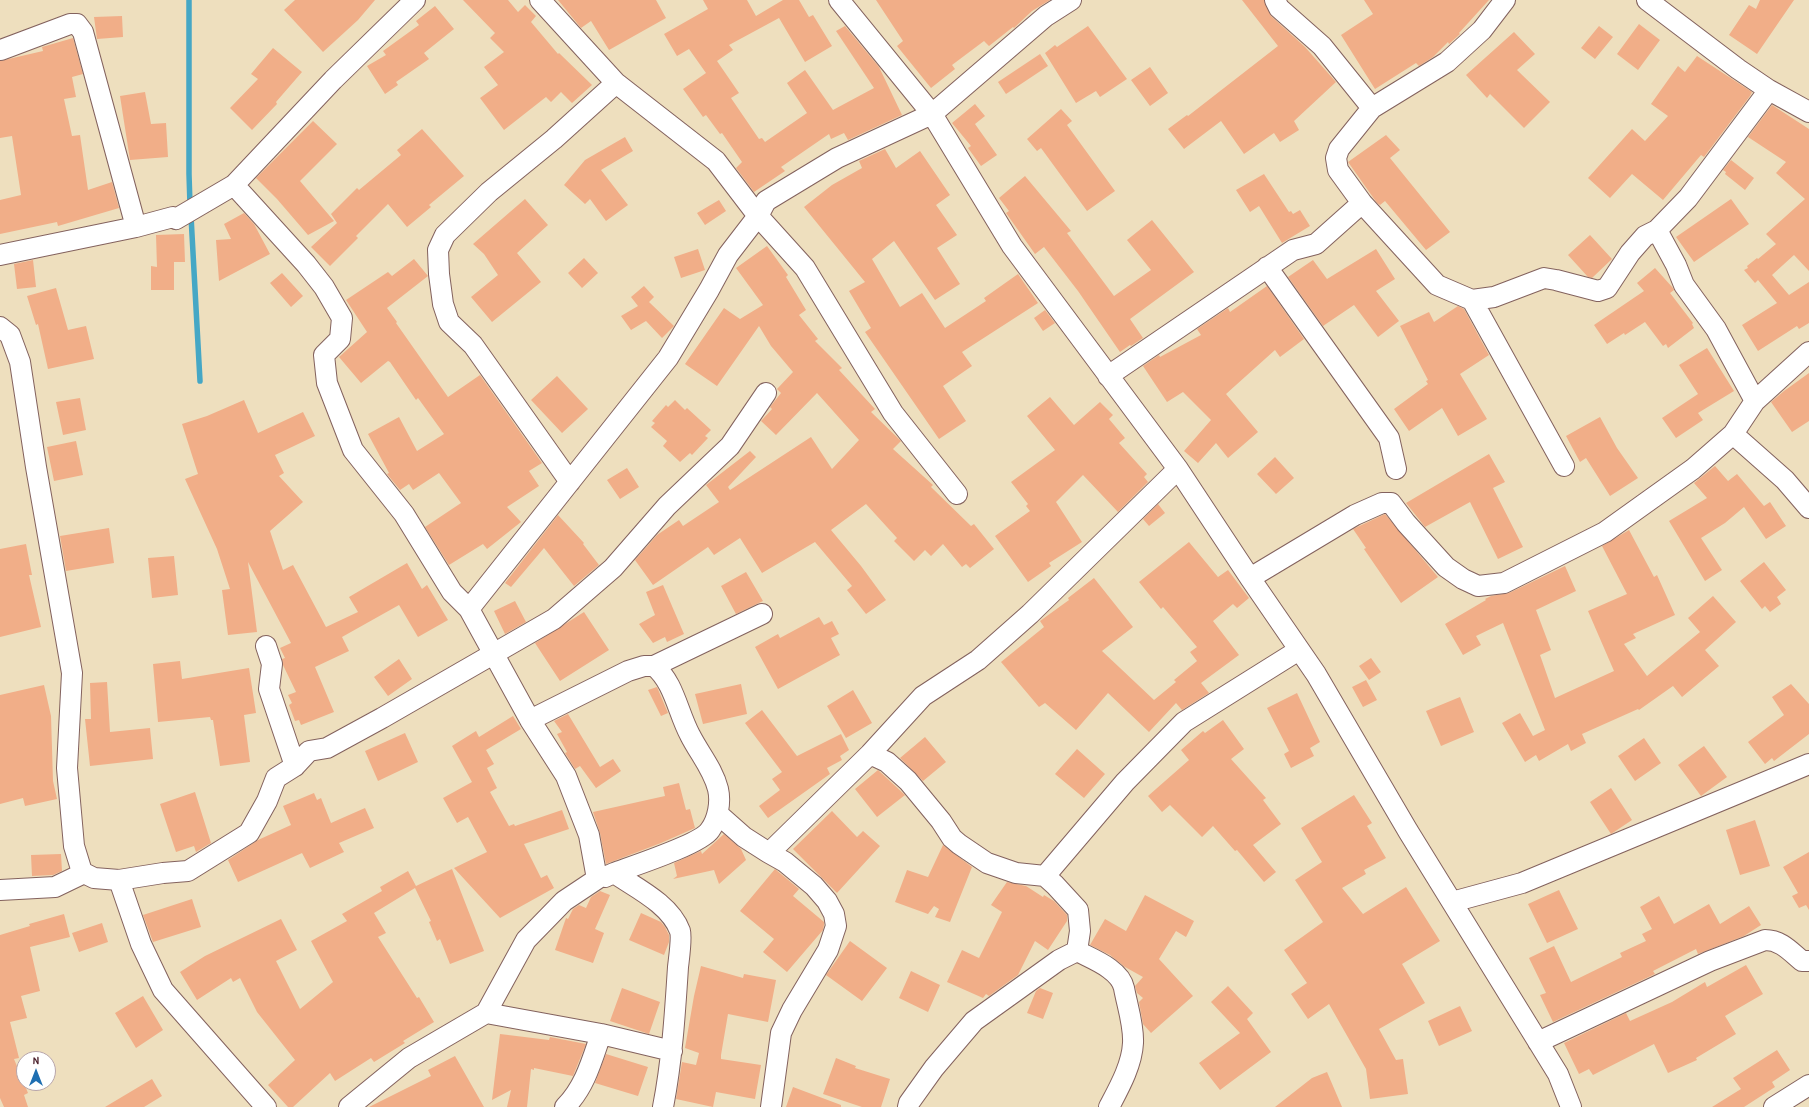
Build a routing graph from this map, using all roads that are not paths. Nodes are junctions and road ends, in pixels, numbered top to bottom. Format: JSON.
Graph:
{"nodes":[{"id":1,"x":415,"y":0,"type":"edge"},
{"id":2,"x":540,"y":0,"type":"edge"},
{"id":3,"x":1071,"y":0,"type":"edge"},
{"id":4,"x":1275,"y":0,"type":"edge"},
{"id":5,"x":1505,"y":0,"type":"edge"},
{"id":6,"x":1647,"y":0,"type":"edge"},
{"id":7,"x":846,"y":2,"type":"edge"},
{"id":8,"x":1671,"y":7,"type":"edge"},
{"id":9,"x":0,"y":49,"type":"edge"},
{"id":10,"x":616,"y":83,"type":"junction"},
{"id":11,"x":1769,"y":90,"type":"junction"},
{"id":12,"x":1372,"y":108,"type":"junction"},
{"id":13,"x":1809,"y":112,"type":"edge"},
{"id":14,"x":932,"y":114,"type":"junction"},
{"id":15,"x":234,"y":185,"type":"junction"},
{"id":16,"x":1362,"y":203,"type":"junction"},
{"id":17,"x":758,"y":216,"type":"junction"},
{"id":18,"x":136,"y":227,"type":"junction"},
{"id":19,"x":1657,"y":230,"type":"junction"},
{"id":20,"x":0,"y":255,"type":"edge"},
{"id":21,"x":1267,"y":267,"type":"junction"},
{"id":22,"x":1472,"y":300,"type":"junction"},
{"id":23,"x":0,"y":327,"type":"edge"},
{"id":24,"x":1809,"y":352,"type":"edge"},
{"id":25,"x":1108,"y":376,"type":"junction"},
{"id":26,"x":766,"y":393,"type":"dead end"},
{"id":27,"x":1755,"y":401,"type":"junction"},
{"id":28,"x":1733,"y":434,"type":"junction"},
{"id":29,"x":1564,"y":466,"type":"dead end"},
{"id":30,"x":1178,"y":469,"type":"junction"},
{"id":31,"x":1396,"y":469,"type":"dead end"},
{"id":32,"x":570,"y":482,"type":"junction"},
{"id":33,"x":957,"y":494,"type":"dead end"},
{"id":34,"x":1809,"y":508,"type":"edge"},
{"id":35,"x":1250,"y":578,"type":"junction"},
{"id":36,"x":469,"y":609,"type":"junction"},
{"id":37,"x":762,"y":614,"type":"dead end"},
{"id":38,"x":266,"y":646,"type":"dead end"},
{"id":39,"x":1299,"y":650,"type":"junction"},
{"id":40,"x":494,"y":654,"type":"junction"},
{"id":41,"x":654,"y":666,"type":"junction"},
{"id":42,"x":530,"y":720,"type":"junction"},
{"id":43,"x":870,"y":754,"type":"junction"},
{"id":44,"x":1809,"y":764,"type":"edge"},
{"id":45,"x":296,"y":766,"type":"junction"},
{"id":46,"x":718,"y":814,"type":"junction"},
{"id":47,"x":769,"y":853,"type":"junction"},
{"id":48,"x":84,"y":873,"type":"junction"},
{"id":49,"x":605,"y":876,"type":"junction"},
{"id":50,"x":1045,"y":876,"type":"junction"},
{"id":51,"x":119,"y":880,"type":"junction"},
{"id":52,"x":0,"y":890,"type":"edge"},
{"id":53,"x":1452,"y":902,"type":"junction"},
{"id":54,"x":1077,"y":951,"type":"junction"},
{"id":55,"x":1809,"y":961,"type":"edge"},
{"id":56,"x":486,"y":1013,"type":"junction"},
{"id":57,"x":600,"y":1034,"type":"junction"},
{"id":58,"x":1538,"y":1042,"type":"junction"},
{"id":59,"x":672,"y":1051,"type":"junction"},
{"id":60,"x":1809,"y":1085,"type":"edge"},
{"id":61,"x":1570,"y":1106,"type":"edge"},
{"id":62,"x":266,"y":1107,"type":"edge"},
{"id":63,"x":349,"y":1107,"type":"edge"},
{"id":64,"x":565,"y":1107,"type":"edge"},
{"id":65,"x":663,"y":1107,"type":"edge"},
{"id":66,"x":771,"y":1107,"type":"edge"},
{"id":67,"x":908,"y":1107,"type":"edge"},
{"id":68,"x":1109,"y":1107,"type":"edge"},
{"id":69,"x":1774,"y":1107,"type":"edge"}],
"edges":[{"from":1,"to":15,"type":"street"},
{"from":2,"to":10,"type":"street"},
{"from":3,"to":14,"type":"street"},
{"from":4,"to":12,"type":"street"},
{"from":5,"to":12,"type":"street"},
{"from":6,"to":8,"type":"street"},
{"from":7,"to":14,"type":"street"},
{"from":8,"to":11,"type":"street"},
{"from":9,"to":18,"type":"street"},
{"from":10,"to":17,"type":"street"},
{"from":10,"to":32,"type":"street"},
{"from":11,"to":13,"type":"street"},
{"from":11,"to":19,"type":"street"},
{"from":12,"to":16,"type":"street"},
{"from":14,"to":17,"type":"street"},
{"from":14,"to":25,"type":"street"},
{"from":15,"to":18,"type":"street"},
{"from":15,"to":36,"type":"street"},
{"from":16,"to":21,"type":"street"},
{"from":16,"to":22,"type":"street"},
{"from":17,"to":32,"type":"street"},
{"from":17,"to":33,"type":"street"},
{"from":18,"to":20,"type":"street"},
{"from":19,"to":22,"type":"street"},
{"from":19,"to":27,"type":"street"},
{"from":21,"to":25,"type":"street"},
{"from":21,"to":31,"type":"street"},
{"from":22,"to":29,"type":"street"},
{"from":23,"to":48,"type":"street"},
{"from":24,"to":27,"type":"street"},
{"from":25,"to":30,"type":"street"},
{"from":26,"to":40,"type":"street"},
{"from":27,"to":28,"type":"street"},
{"from":28,"to":34,"type":"street"},
{"from":28,"to":35,"type":"street"},
{"from":30,"to":35,"type":"street"},
{"from":30,"to":43,"type":"street"},
{"from":32,"to":36,"type":"street"},
{"from":35,"to":39,"type":"street"},
{"from":36,"to":40,"type":"street"},
{"from":37,"to":41,"type":"street"},
{"from":38,"to":45,"type":"street"},
{"from":39,"to":50,"type":"street"},
{"from":39,"to":53,"type":"street"},
{"from":40,"to":42,"type":"street"},
{"from":40,"to":45,"type":"street"},
{"from":41,"to":42,"type":"street"},
{"from":41,"to":46,"type":"street"},
{"from":42,"to":49,"type":"street"},
{"from":43,"to":47,"type":"street"},
{"from":43,"to":50,"type":"street"},
{"from":44,"to":53,"type":"street"},
{"from":45,"to":51,"type":"street"},
{"from":46,"to":47,"type":"street"},
{"from":46,"to":49,"type":"street"},
{"from":47,"to":66,"type":"street"},
{"from":48,"to":51,"type":"street"},
{"from":48,"to":52,"type":"street"},
{"from":49,"to":56,"type":"street"},
{"from":49,"to":59,"type":"street"},
{"from":50,"to":54,"type":"street"},
{"from":51,"to":62,"type":"street"},
{"from":53,"to":58,"type":"street"},
{"from":54,"to":67,"type":"street"},
{"from":54,"to":68,"type":"street"},
{"from":55,"to":58,"type":"street"},
{"from":56,"to":57,"type":"street"},
{"from":56,"to":63,"type":"street"},
{"from":57,"to":59,"type":"street"},
{"from":57,"to":64,"type":"street"},
{"from":58,"to":61,"type":"street"},
{"from":59,"to":65,"type":"street"},
{"from":60,"to":69,"type":"street"}]}
